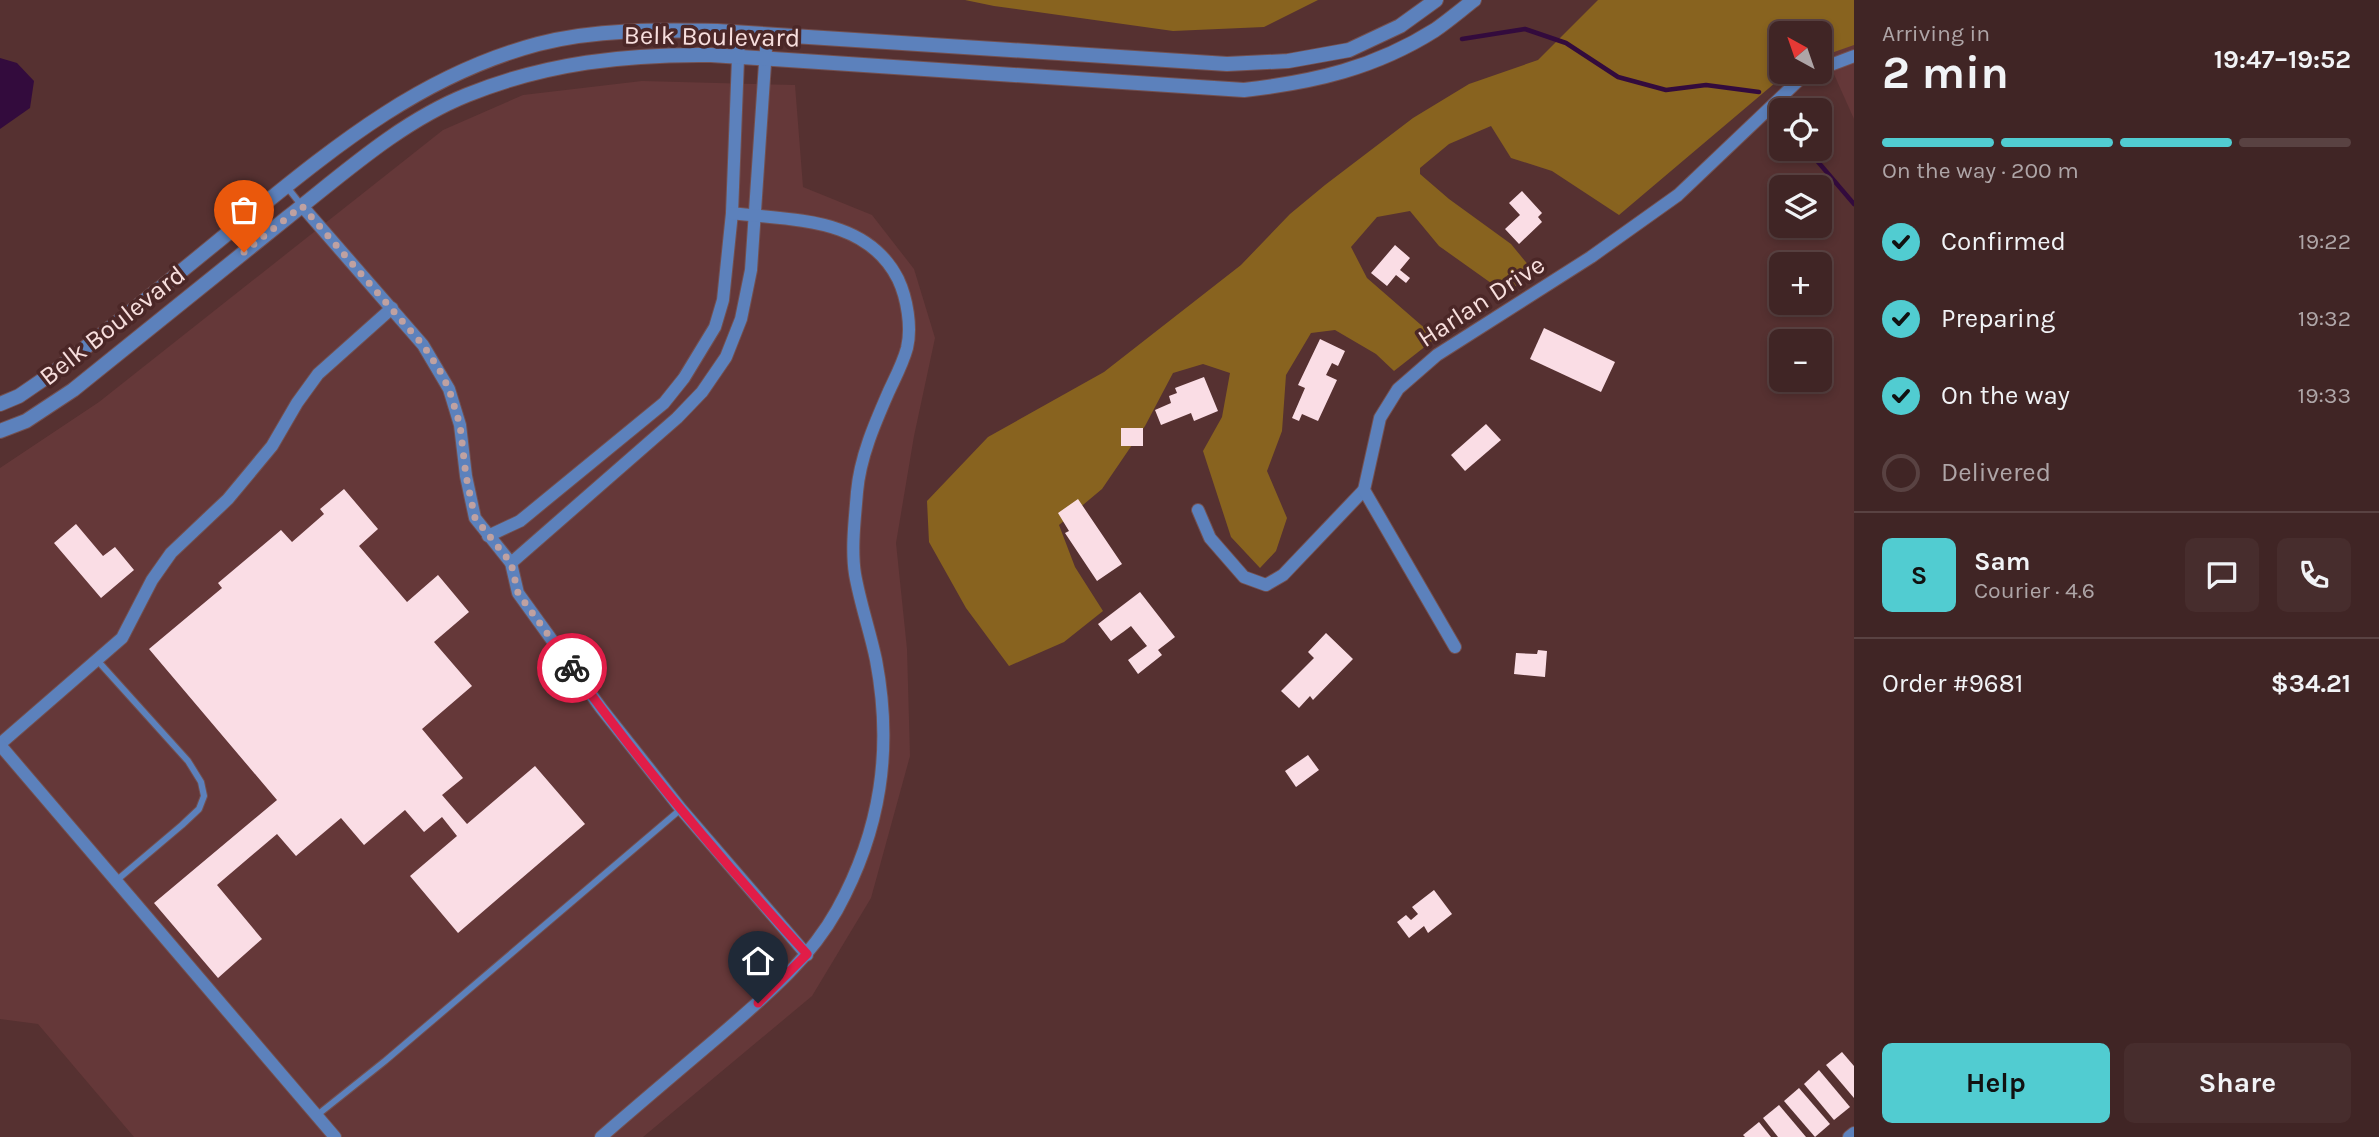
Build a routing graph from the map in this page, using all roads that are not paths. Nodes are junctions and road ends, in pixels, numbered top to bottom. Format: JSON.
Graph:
{"nodes":[{"id":1,"x":1436,"y":0,"type":"edge"},
{"id":2,"x":1474,"y":0,"type":"edge"},
{"id":3,"x":739,"y":33,"type":"junction"},
{"id":4,"x":767,"y":34,"type":"junction"},
{"id":5,"x":1854,"y":56,"type":"edge"},
{"id":6,"x":738,"y":57,"type":"junction"},
{"id":7,"x":765,"y":59,"type":"junction"},
{"id":8,"x":1832,"y":64,"type":"edge"},
{"id":9,"x":1795,"y":84,"type":"edge"},
{"id":10,"x":286,"y":186,"type":"junction"},
{"id":11,"x":302,"y":206,"type":"junction"},
{"id":12,"x":732,"y":213,"type":"junction"},
{"id":13,"x":756,"y":216,"type":"junction"},
{"id":14,"x":392,"y":308,"type":"junction"},
{"id":15,"x":0,"y":404,"type":"edge"},
{"id":16,"x":0,"y":431,"type":"edge"},
{"id":17,"x":1364,"y":490,"type":"junction"},
{"id":18,"x":1198,"y":510,"type":"dead end"},
{"id":19,"x":488,"y":536,"type":"junction"},
{"id":20,"x":511,"y":563,"type":"junction"},
{"id":21,"x":1455,"y":647,"type":"dead end"},
{"id":22,"x":97,"y":660,"type":"junction"},
{"id":23,"x":0,"y":744,"type":"edge"},
{"id":24,"x":681,"y":810,"type":"junction"},
{"id":25,"x":117,"y":880,"type":"junction"},
{"id":26,"x":807,"y":954,"type":"junction"},
{"id":27,"x":316,"y":1116,"type":"junction"},
{"id":28,"x":1854,"y":1133,"type":"edge"},
{"id":29,"x":335,"y":1137,"type":"edge"},
{"id":30,"x":601,"y":1137,"type":"edge"},
{"id":31,"x":1849,"y":1137,"type":"edge"}],
"edges":[{"from":1,"to":4,"type":"street","name":"Belk Boulevard"},
{"from":2,"to":7,"type":"street","name":"Belk Boulevard"},
{"from":3,"to":4,"type":"street","name":"Belk Boulevard"},
{"from":3,"to":6,"type":"street"},
{"from":3,"to":10,"type":"street","name":"Belk Boulevard"},
{"from":4,"to":7,"type":"street"},
{"from":5,"to":8,"type":"street"},
{"from":6,"to":7,"type":"street","name":"Belk Boulevard"},
{"from":6,"to":11,"type":"street","name":"Belk Boulevard"},
{"from":6,"to":12,"type":"street"},
{"from":7,"to":13,"type":"street"},
{"from":9,"to":17,"type":"street","name":"Harlan Drive"},
{"from":10,"to":11,"type":"lane"},
{"from":10,"to":15,"type":"street","name":"Belk Boulevard"},
{"from":11,"to":14,"type":"street"},
{"from":11,"to":16,"type":"street","name":"Belk Boulevard"},
{"from":12,"to":13,"type":"street"},
{"from":12,"to":19,"type":"street"},
{"from":13,"to":20,"type":"street"},
{"from":13,"to":26,"type":"street"},
{"from":14,"to":19,"type":"street"},
{"from":14,"to":22,"type":"street"},
{"from":17,"to":18,"type":"street"},
{"from":17,"to":21,"type":"street"},
{"from":19,"to":20,"type":"street"},
{"from":20,"to":24,"type":"street"},
{"from":22,"to":23,"type":"street"},
{"from":22,"to":25,"type":"lane"},
{"from":23,"to":25,"type":"street"},
{"from":24,"to":26,"type":"street"},
{"from":24,"to":27,"type":"lane"},
{"from":25,"to":27,"type":"street"},
{"from":26,"to":30,"type":"street"},
{"from":27,"to":29,"type":"street"},
{"from":28,"to":31,"type":"street"}]}
